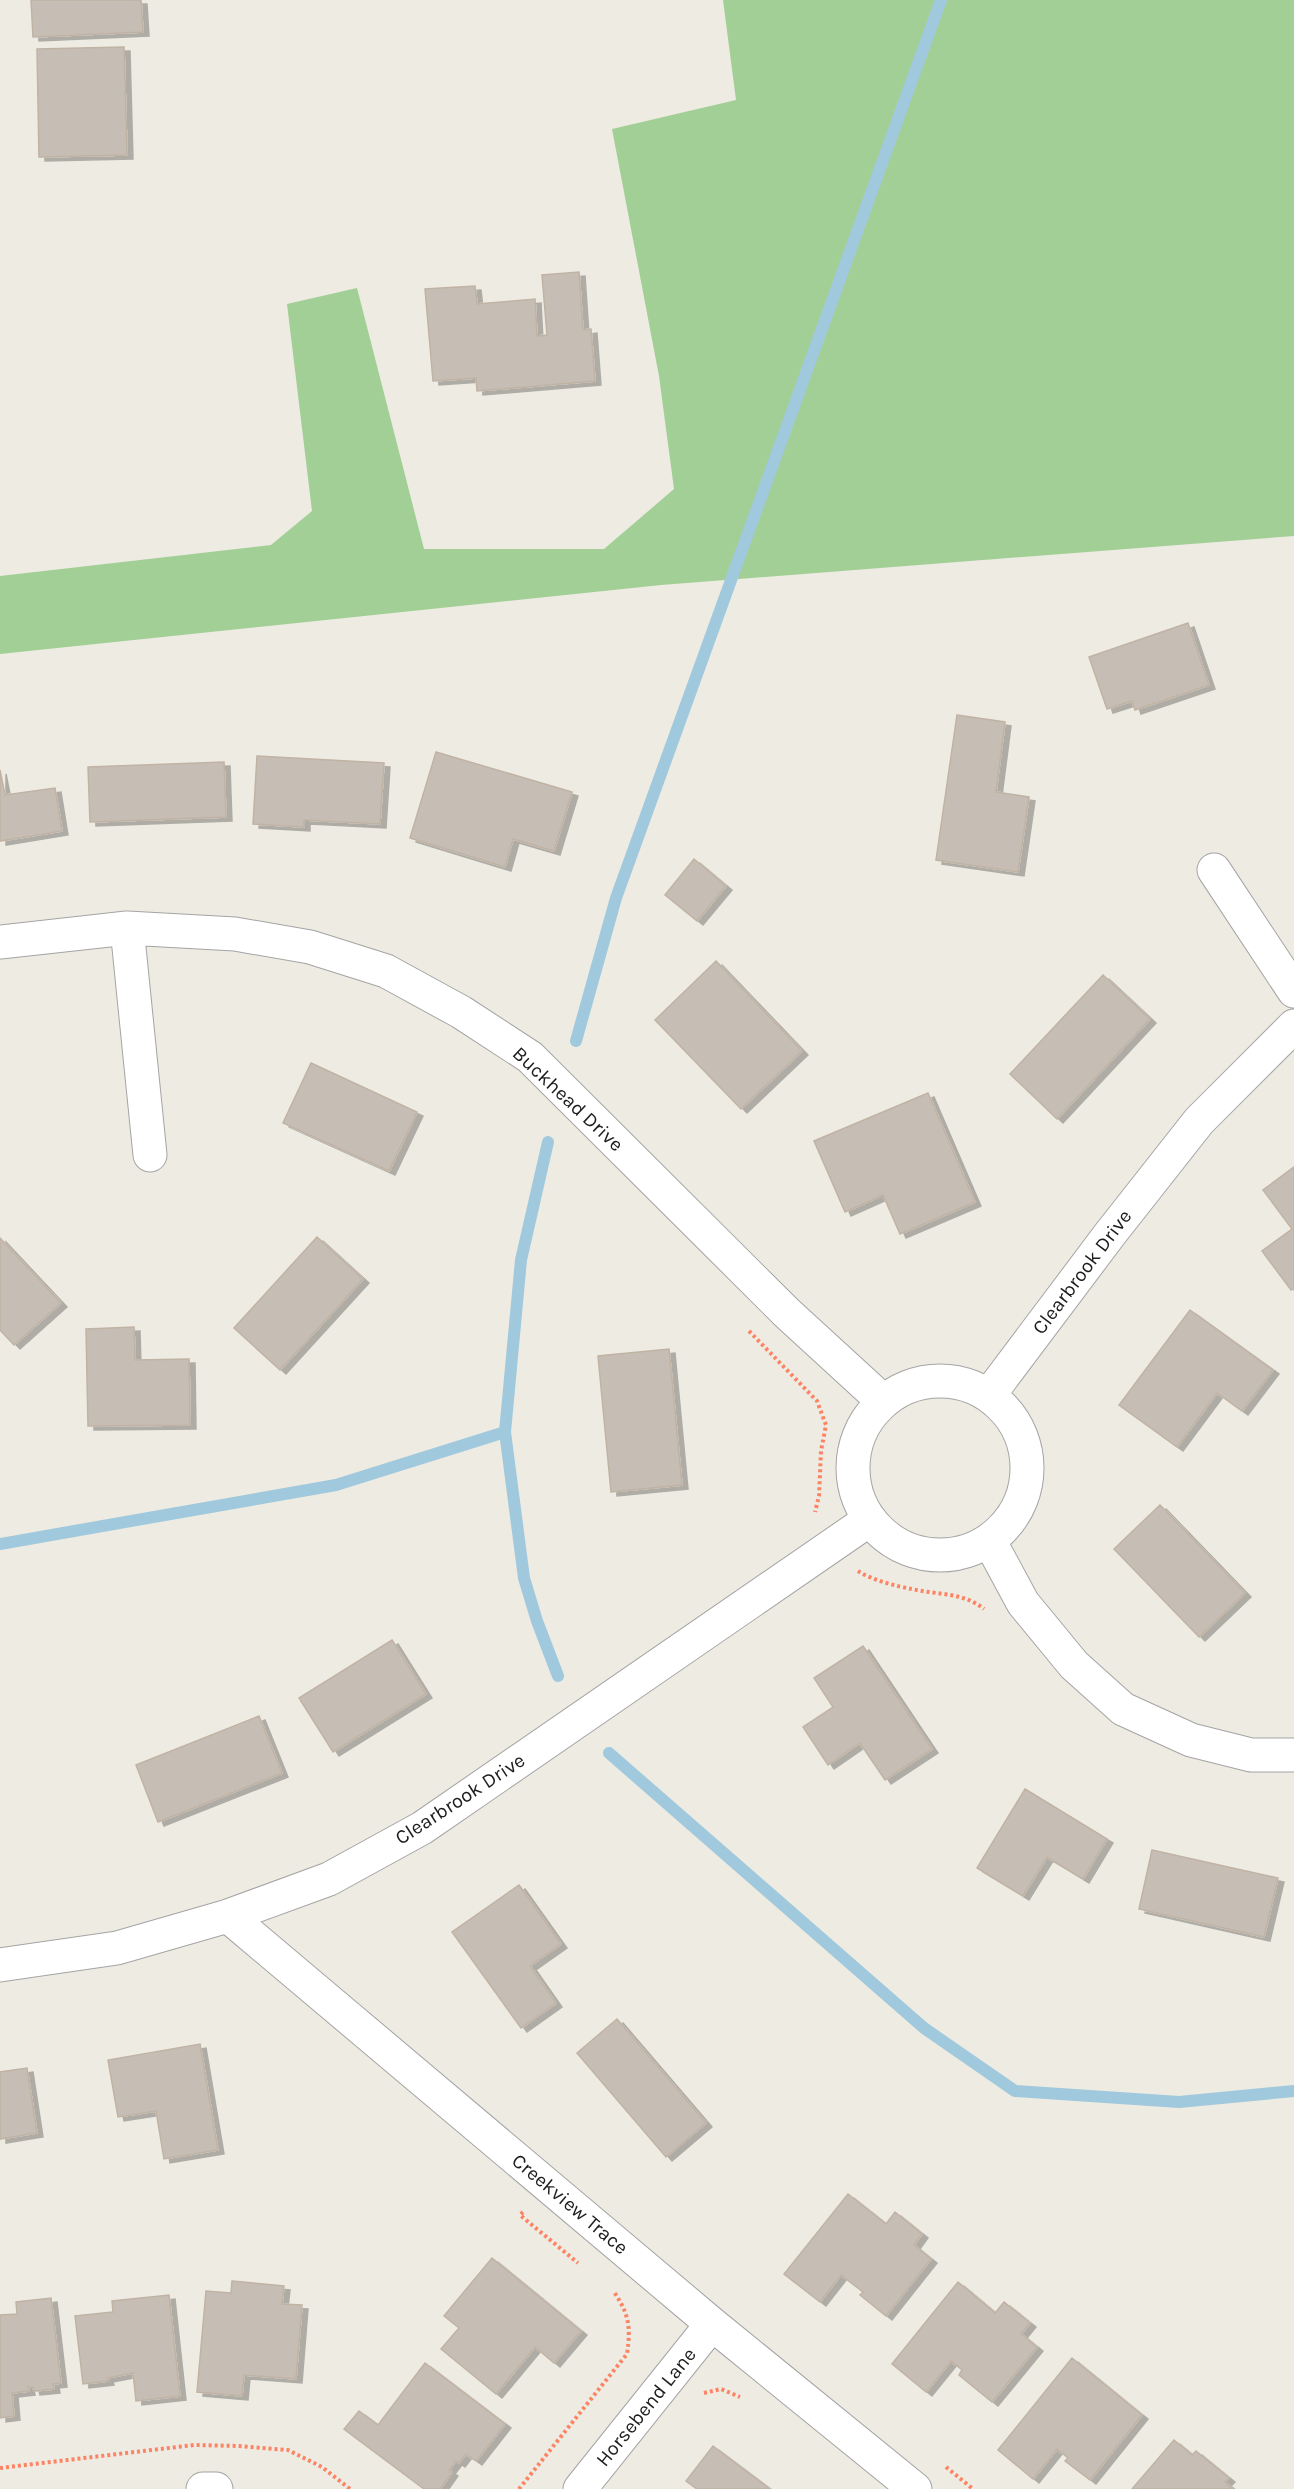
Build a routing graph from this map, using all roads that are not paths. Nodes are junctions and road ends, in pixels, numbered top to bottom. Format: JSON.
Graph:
{"nodes":[{"id":1,"x":1214,"y":870,"type":"dead end"},
{"id":2,"x":127,"y":928,"type":"junction"},
{"id":3,"x":0,"y":942,"type":"edge"},
{"id":4,"x":1294,"y":991,"type":"edge"},
{"id":5,"x":1294,"y":1026,"type":"edge"},
{"id":6,"x":150,"y":1155,"type":"dead end"},
{"id":7,"x":988,"y":1395,"type":"junction"},
{"id":8,"x":883,"y":1401,"type":"junction"},
{"id":9,"x":869,"y":1520,"type":"junction"},
{"id":10,"x":989,"y":1540,"type":"junction"},
{"id":11,"x":1294,"y":1755,"type":"edge"},
{"id":12,"x":228,"y":1916,"type":"junction"},
{"id":13,"x":0,"y":1965,"type":"edge"},
{"id":14,"x":712,"y":2324,"type":"junction"},
{"id":15,"x":203,"y":2489,"type":"edge"},
{"id":16,"x":216,"y":2489,"type":"edge"},
{"id":17,"x":580,"y":2489,"type":"edge"},
{"id":18,"x":915,"y":2489,"type":"edge"}],
"edges":[{"from":1,"to":4,"type":"street"},
{"from":2,"to":3,"type":"street","name":"Buckhead Drive"},
{"from":2,"to":6,"type":"street"},
{"from":2,"to":8,"type":"street","name":"Buckhead Drive"},
{"from":5,"to":7,"type":"street","name":"Clearbrook Drive"},
{"from":7,"to":8,"type":"street"},
{"from":7,"to":10,"type":"street"},
{"from":8,"to":9,"type":"street"},
{"from":9,"to":10,"type":"street"},
{"from":9,"to":12,"type":"street","name":"Clearbrook Drive"},
{"from":10,"to":11,"type":"street"},
{"from":12,"to":13,"type":"street","name":"Clearbrook Drive"},
{"from":12,"to":14,"type":"street","name":"Creekview Trace"},
{"from":14,"to":17,"type":"street","name":"Horsebend Lane"},
{"from":14,"to":18,"type":"street","name":"Creekview Trace"},
{"from":15,"to":16,"type":"street"}]}
